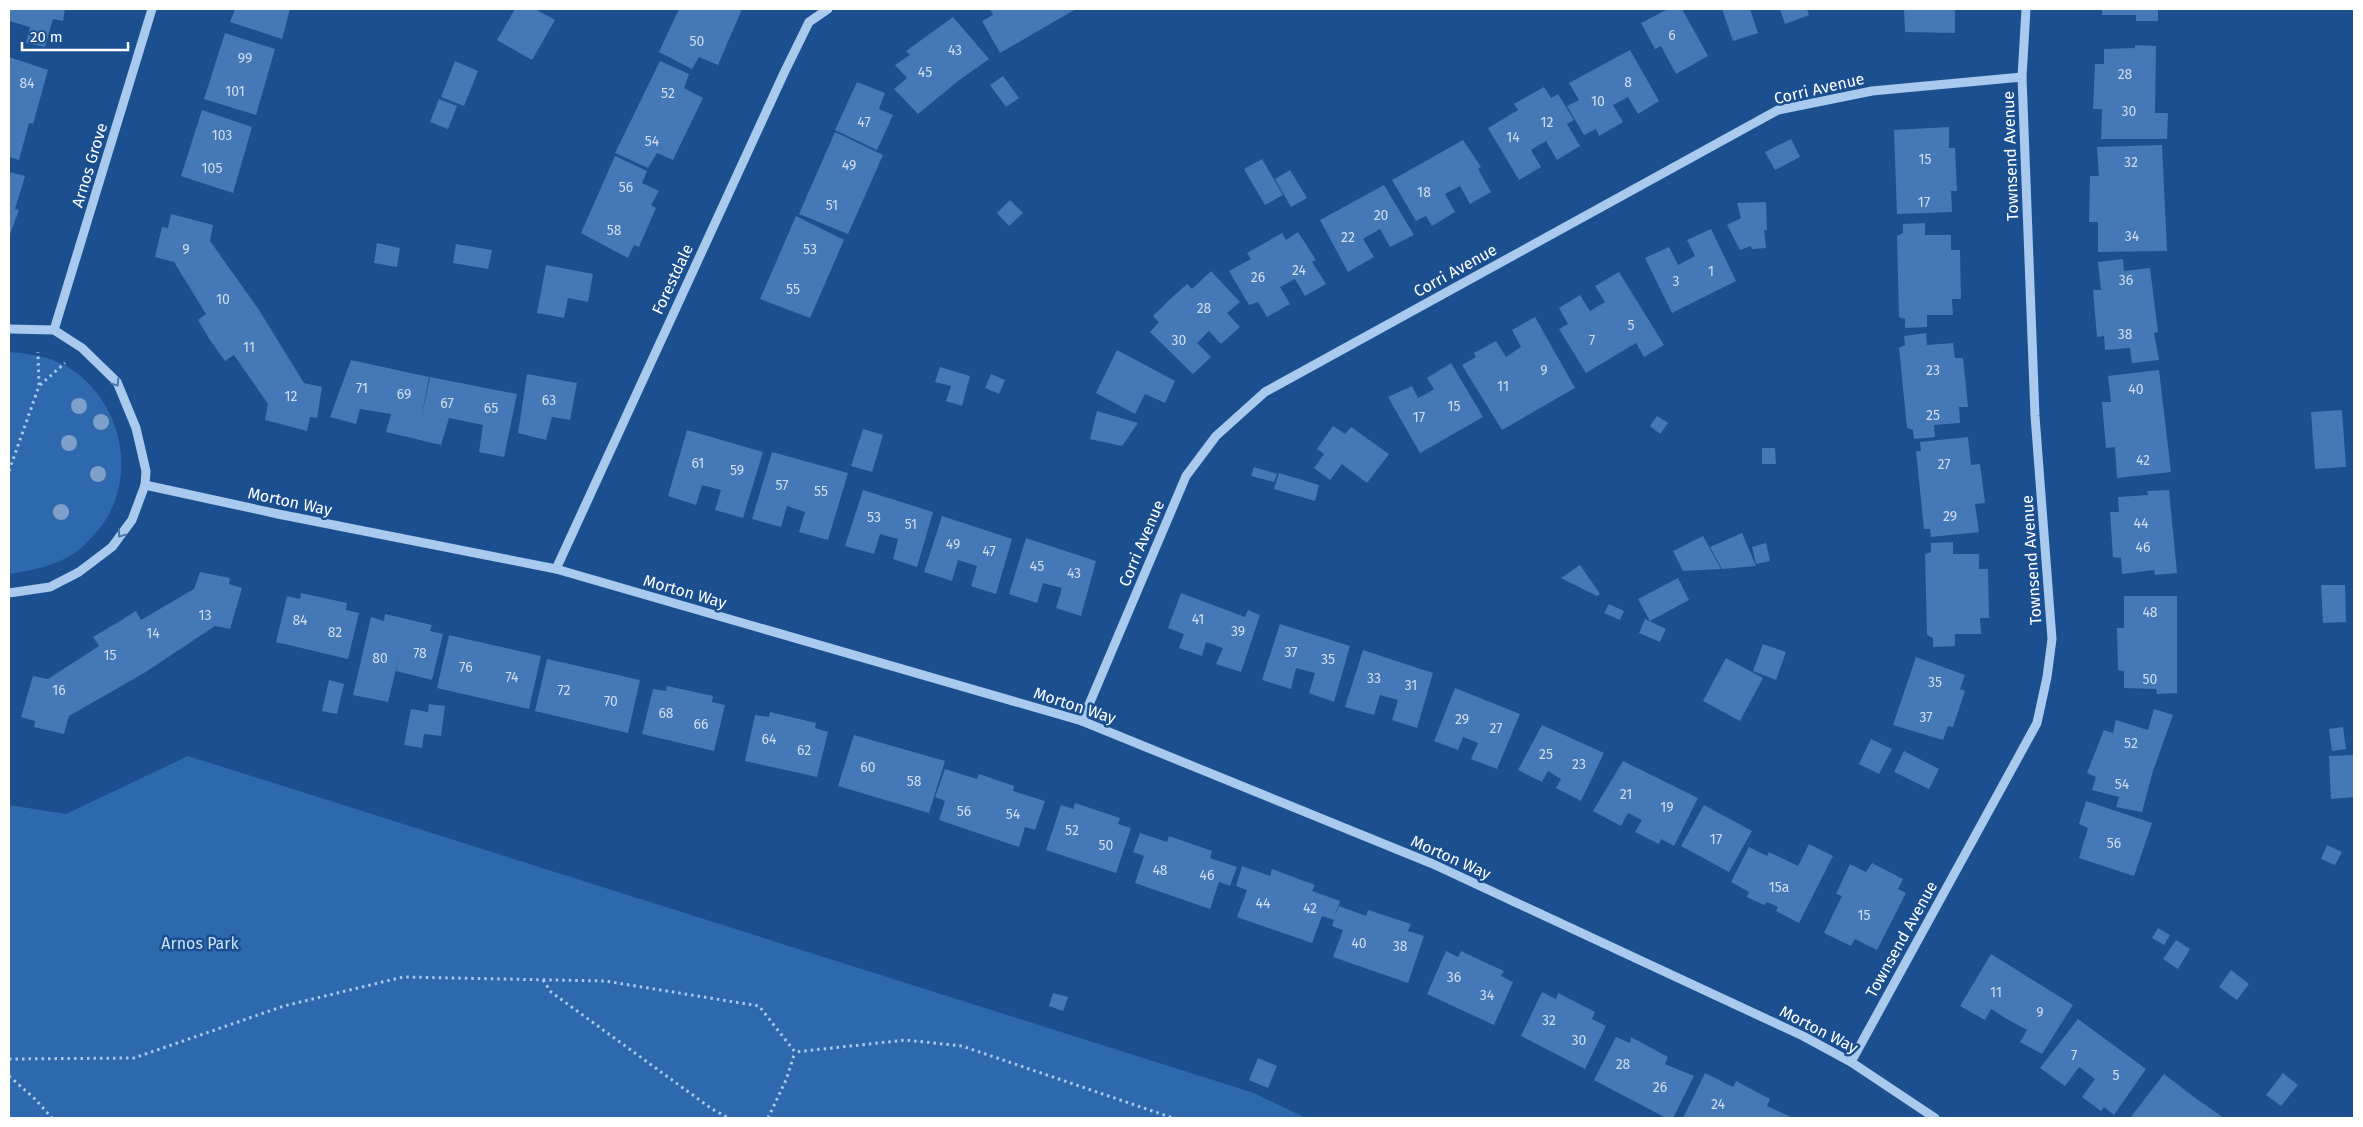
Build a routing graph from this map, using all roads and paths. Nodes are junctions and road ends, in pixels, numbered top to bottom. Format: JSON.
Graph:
{"nodes":[{"id":1,"x":152,"y":9,"type":"edge"},
{"id":2,"x":828,"y":9,"type":"edge"},
{"id":3,"x":2026,"y":9,"type":"edge"},
{"id":4,"x":2022,"y":77,"type":"junction"},
{"id":5,"x":38,"y":328,"type":"junction"},
{"id":6,"x":9,"y":329,"type":"edge"},
{"id":7,"x":54,"y":330,"type":"junction"},
{"id":8,"x":82,"y":348,"type":"junction"},
{"id":9,"x":39,"y":386,"type":"junction"},
{"id":10,"x":9,"y":471,"type":"edge"},
{"id":11,"x":145,"y":485,"type":"junction"},
{"id":12,"x":556,"y":570,"type":"junction"},
{"id":13,"x":9,"y":593,"type":"edge"},
{"id":14,"x":1082,"y":721,"type":"junction"},
{"id":15,"x":543,"y":980,"type":"junction"},
{"id":16,"x":795,"y":1052,"type":"junction"},
{"id":17,"x":9,"y":1059,"type":"edge"},
{"id":18,"x":1851,"y":1062,"type":"junction"},
{"id":19,"x":9,"y":1076,"type":"edge"},
{"id":20,"x":52,"y":1118,"type":"edge"},
{"id":21,"x":730,"y":1118,"type":"edge"},
{"id":22,"x":768,"y":1118,"type":"edge"},
{"id":23,"x":1173,"y":1118,"type":"edge"},
{"id":24,"x":1935,"y":1118,"type":"edge"}],
"edges":[{"from":1,"to":7,"type":"street","name":"Arnos Grove"},
{"from":2,"to":12,"type":"street","name":"Forestdale"},
{"from":3,"to":4,"type":"street","name":"Townsend Avenue"},
{"from":4,"to":14,"type":"street","name":"Corri Avenue"},
{"from":4,"to":18,"type":"street","name":"Townsend Avenue"},
{"from":5,"to":6,"type":"street"},
{"from":5,"to":7,"type":"street"},
{"from":5,"to":9,"type":"path"},
{"from":7,"to":8,"type":"street"},
{"from":8,"to":9,"type":"path"},
{"from":8,"to":11,"type":"street","one_way":true},
{"from":9,"to":10,"type":"path"},
{"from":11,"to":12,"type":"street","name":"Morton Way"},
{"from":11,"to":13,"type":"street","one_way":true},
{"from":12,"to":14,"type":"street","name":"Morton Way"},
{"from":14,"to":18,"type":"street","name":"Morton Way"},
{"from":15,"to":16,"type":"path"},
{"from":15,"to":17,"type":"path"},
{"from":15,"to":21,"type":"path"},
{"from":16,"to":22,"type":"path"},
{"from":16,"to":23,"type":"path"},
{"from":18,"to":24,"type":"street","name":"Morton Way"},
{"from":19,"to":20,"type":"path"}]}
